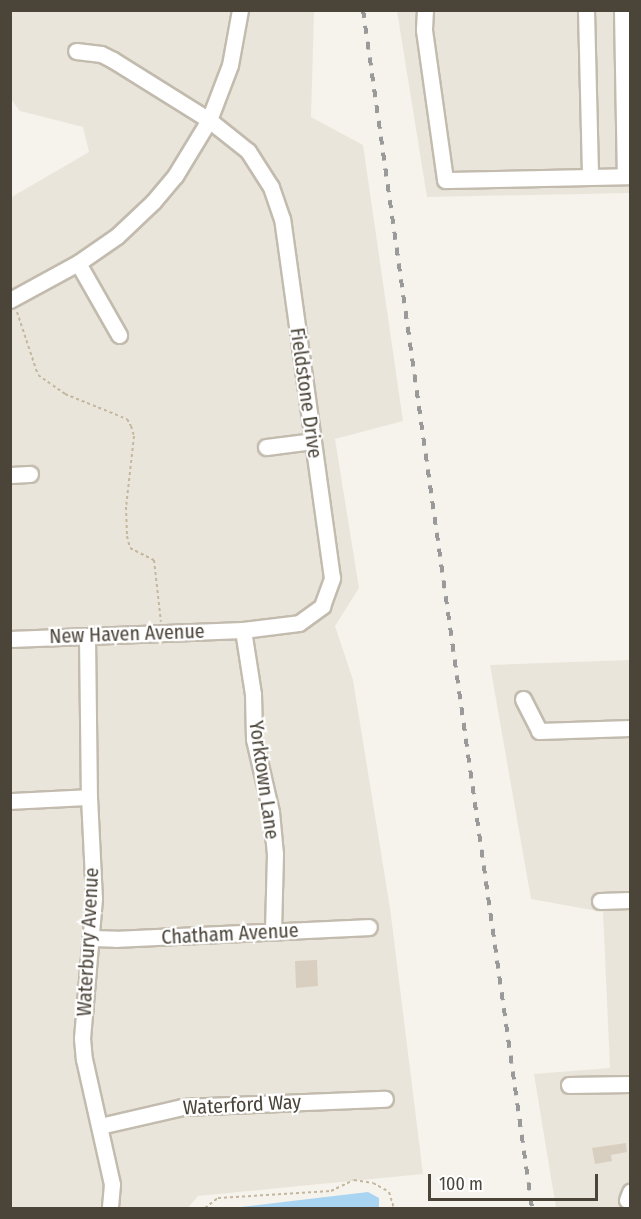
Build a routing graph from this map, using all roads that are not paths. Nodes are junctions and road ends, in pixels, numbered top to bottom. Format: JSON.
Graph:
{"nodes":[{"id":1,"x":240,"y":10,"type":"edge"},
{"id":2,"x":425,"y":10,"type":"edge"},
{"id":3,"x":586,"y":10,"type":"edge"},
{"id":4,"x":622,"y":10,"type":"edge"},
{"id":5,"x":76,"y":51,"type":"dead end"},
{"id":6,"x":209,"y":120,"type":"junction"},
{"id":7,"x":628,"y":176,"type":"edge"},
{"id":8,"x":590,"y":177,"type":"junction"},
{"id":9,"x":78,"y":263,"type":"junction"},
{"id":10,"x":13,"y":303,"type":"edge"},
{"id":11,"x":119,"y":335,"type":"dead end"},
{"id":12,"x":313,"y":441,"type":"junction"},
{"id":13,"x":266,"y":447,"type":"dead end"},
{"id":14,"x":30,"y":474,"type":"dead end"},
{"id":15,"x":10,"y":475,"type":"edge"},
{"id":16,"x":243,"y":630,"type":"junction"},
{"id":17,"x":87,"y":637,"type":"junction"},
{"id":18,"x":10,"y":639,"type":"edge"},
{"id":19,"x":523,"y":699,"type":"dead end"},
{"id":20,"x":630,"y":728,"type":"edge"},
{"id":21,"x":89,"y":797,"type":"junction"},
{"id":22,"x":10,"y":801,"type":"edge"},
{"id":23,"x":630,"y":900,"type":"edge"},
{"id":24,"x":600,"y":901,"type":"dead end"},
{"id":25,"x":369,"y":927,"type":"dead end"},
{"id":26,"x":273,"y":932,"type":"junction"},
{"id":27,"x":92,"y":938,"type":"junction"},
{"id":28,"x":630,"y":1084,"type":"edge"},
{"id":29,"x":569,"y":1085,"type":"dead end"},
{"id":30,"x":385,"y":1099,"type":"dead end"},
{"id":31,"x":100,"y":1126,"type":"junction"},
{"id":32,"x":110,"y":1209,"type":"edge"}],
"edges":[{"from":1,"to":6,"type":"street"},
{"from":2,"to":8,"type":"street"},
{"from":3,"to":8,"type":"street"},
{"from":4,"to":7,"type":"street"},
{"from":5,"to":6,"type":"street","name":"Fieldstone Drive"},
{"from":6,"to":9,"type":"street"},
{"from":6,"to":12,"type":"street","name":"Fieldstone Drive"},
{"from":7,"to":8,"type":"street"},
{"from":9,"to":10,"type":"street"},
{"from":9,"to":11,"type":"street"},
{"from":12,"to":13,"type":"street"},
{"from":12,"to":16,"type":"street","name":"Fieldstone Drive"},
{"from":14,"to":15,"type":"street"},
{"from":16,"to":17,"type":"street","name":"New Haven Avenue"},
{"from":16,"to":26,"type":"street","name":"Yorktown Lane"},
{"from":17,"to":18,"type":"street","name":"New Haven Avenue"},
{"from":17,"to":21,"type":"street","name":"Waterbury Avenue"},
{"from":19,"to":20,"type":"street"},
{"from":21,"to":22,"type":"street"},
{"from":21,"to":27,"type":"street","name":"Waterbury Avenue"},
{"from":23,"to":24,"type":"street"},
{"from":25,"to":26,"type":"street","name":"Chatham Avenue"},
{"from":26,"to":27,"type":"street","name":"Chatham Avenue"},
{"from":27,"to":31,"type":"street","name":"Waterbury Avenue"},
{"from":28,"to":29,"type":"street"},
{"from":30,"to":31,"type":"street","name":"Waterford Way"},
{"from":31,"to":32,"type":"street","name":"Waterbury Avenue"}]}
